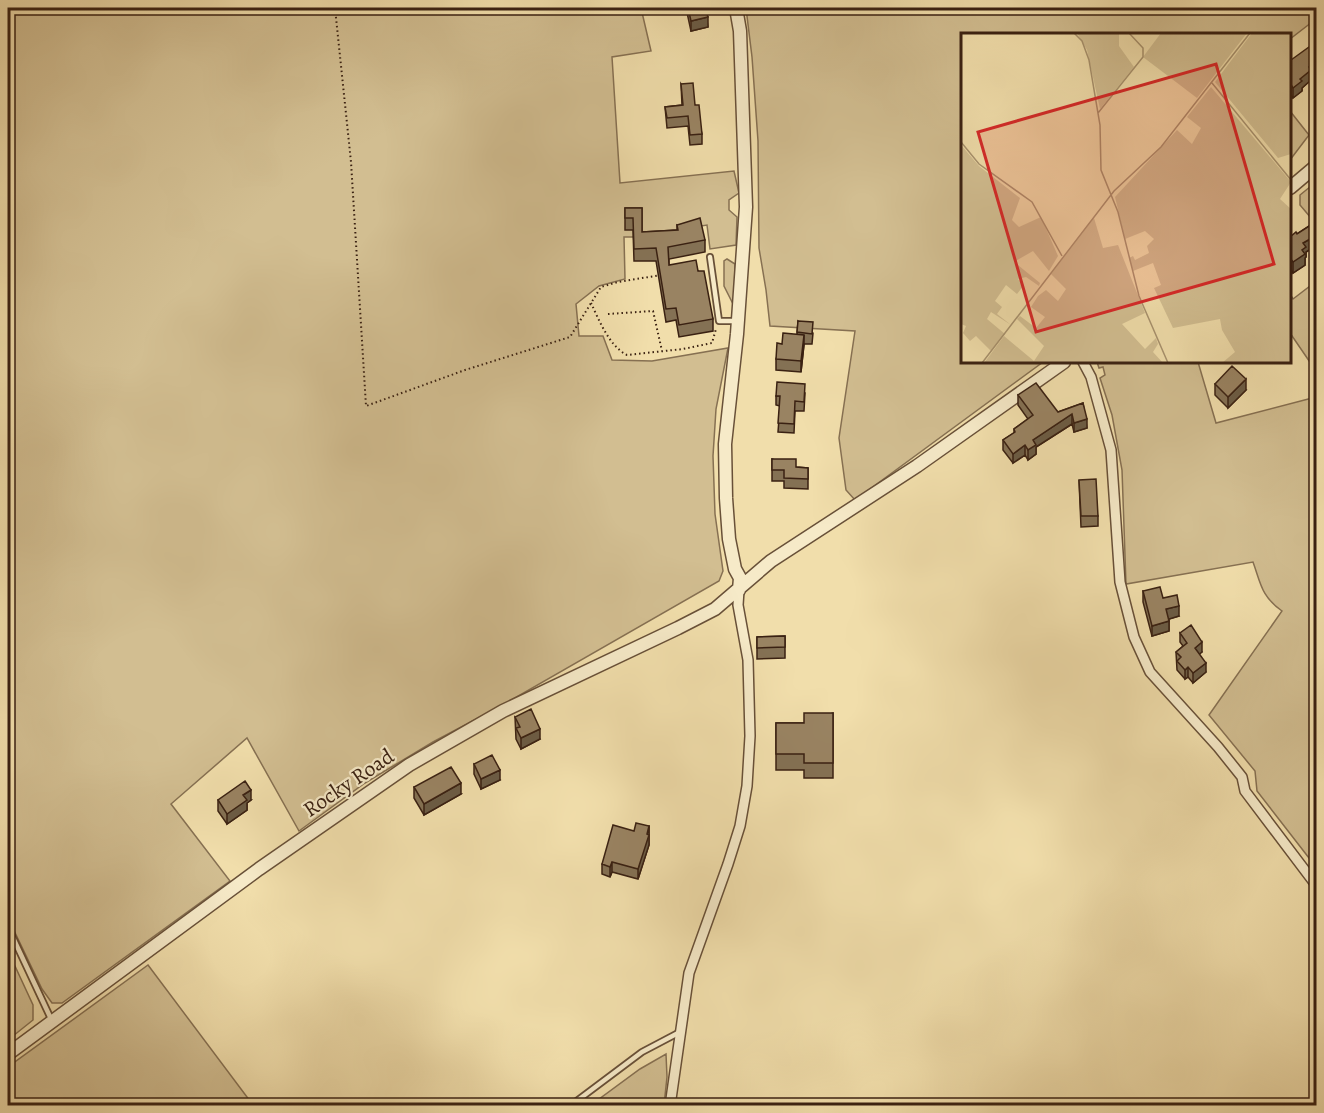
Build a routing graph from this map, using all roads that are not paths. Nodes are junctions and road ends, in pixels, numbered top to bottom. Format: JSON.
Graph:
{"nodes":[{"id":1,"x":736,"y":8,"type":"edge"},
{"id":2,"x":1317,"y":166,"type":"edge"},
{"id":3,"x":1291,"y":187,"type":"edge"},
{"id":4,"x":710,"y":257,"type":"dead end"},
{"id":5,"x":738,"y":321,"type":"junction"},
{"id":6,"x":1063,"y":363,"type":"edge"},
{"id":7,"x":1084,"y":363,"type":"edge"},
{"id":8,"x":739,"y":590,"type":"junction"},
{"id":9,"x":1317,"y":885,"type":"edge"},
{"id":10,"x":8,"y":927,"type":"edge"},
{"id":11,"x":52,"y":1021,"type":"junction"},
{"id":12,"x":680,"y":1032,"type":"junction"},
{"id":13,"x":8,"y":1054,"type":"edge"},
{"id":14,"x":570,"y":1106,"type":"edge"},
{"id":15,"x":670,"y":1106,"type":"edge"}],
"edges":[{"from":1,"to":5,"type":"street"},
{"from":2,"to":3,"type":"street"},
{"from":4,"to":5,"type":"lane"},
{"from":5,"to":8,"type":"street"},
{"from":6,"to":8,"type":"street","name":"Rocky Road"},
{"from":7,"to":9,"type":"street"},
{"from":8,"to":11,"type":"street","name":"Rocky Road"},
{"from":8,"to":12,"type":"street"},
{"from":10,"to":11,"type":"lane"},
{"from":11,"to":13,"type":"street","name":"Rocky Road"},
{"from":12,"to":14,"type":"lane"},
{"from":12,"to":15,"type":"street"}]}
